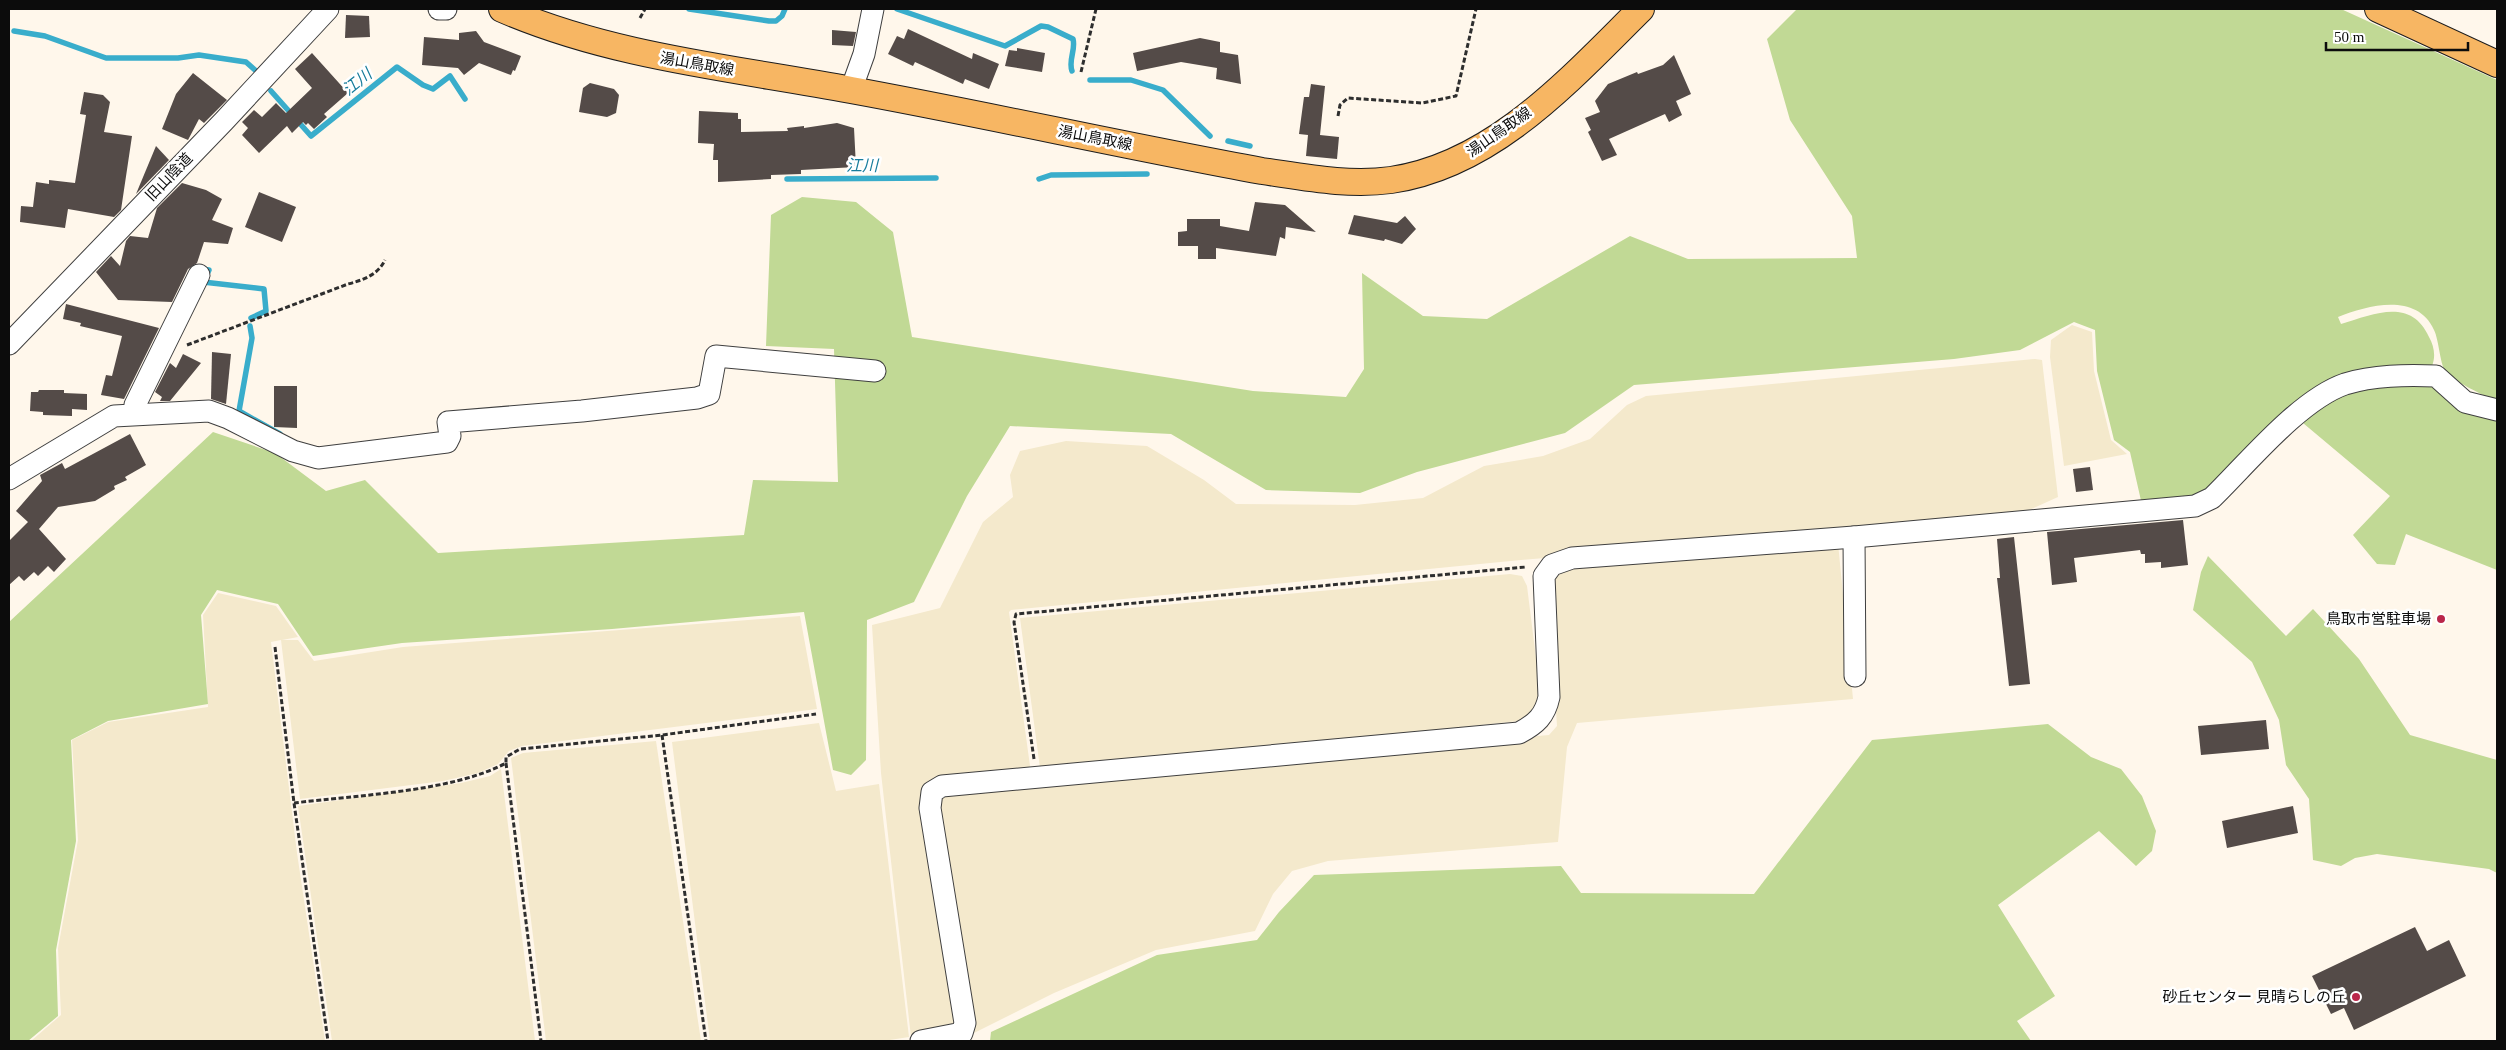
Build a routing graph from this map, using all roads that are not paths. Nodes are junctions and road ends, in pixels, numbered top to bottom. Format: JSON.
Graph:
{"nodes":[{"id":1,"x":328,"y":9,"type":"edge"},
{"id":2,"x":439,"y":9,"type":"edge"},
{"id":3,"x":446,"y":9,"type":"edge"},
{"id":4,"x":502,"y":9,"type":"edge"},
{"id":5,"x":873,"y":9,"type":"edge"},
{"id":6,"x":1640,"y":9,"type":"edge"},
{"id":7,"x":2378,"y":9,"type":"edge"},
{"id":8,"x":2497,"y":64,"type":"edge"},
{"id":9,"x":851,"y":90,"type":"junction"},
{"id":10,"x":199,"y":274,"type":"dead end"},
{"id":11,"x":9,"y":344,"type":"edge"},
{"id":12,"x":875,"y":371,"type":"dead end"},
{"id":13,"x":2497,"y":410,"type":"edge"},
{"id":14,"x":134,"y":414,"type":"junction"},
{"id":15,"x":9,"y":479,"type":"edge"},
{"id":16,"x":1854,"y":538,"type":"junction"},
{"id":17,"x":1855,"y":676,"type":"dead end"},
{"id":18,"x":920,"y":1041,"type":"edge"}],
"edges":[{"from":1,"to":11,"type":"street","name":"旧山陰道"},
{"from":2,"to":3,"type":"street"},
{"from":4,"to":9,"type":"main road","name":"湯山鳥取線"},
{"from":5,"to":9,"type":"street"},
{"from":6,"to":9,"type":"main road","name":"湯山鳥取線"},
{"from":7,"to":8,"type":"main road"},
{"from":10,"to":14,"type":"street"},
{"from":12,"to":14,"type":"street"},
{"from":13,"to":16,"type":"street"},
{"from":14,"to":15,"type":"street"},
{"from":16,"to":17,"type":"street"},
{"from":16,"to":18,"type":"street"}]}
